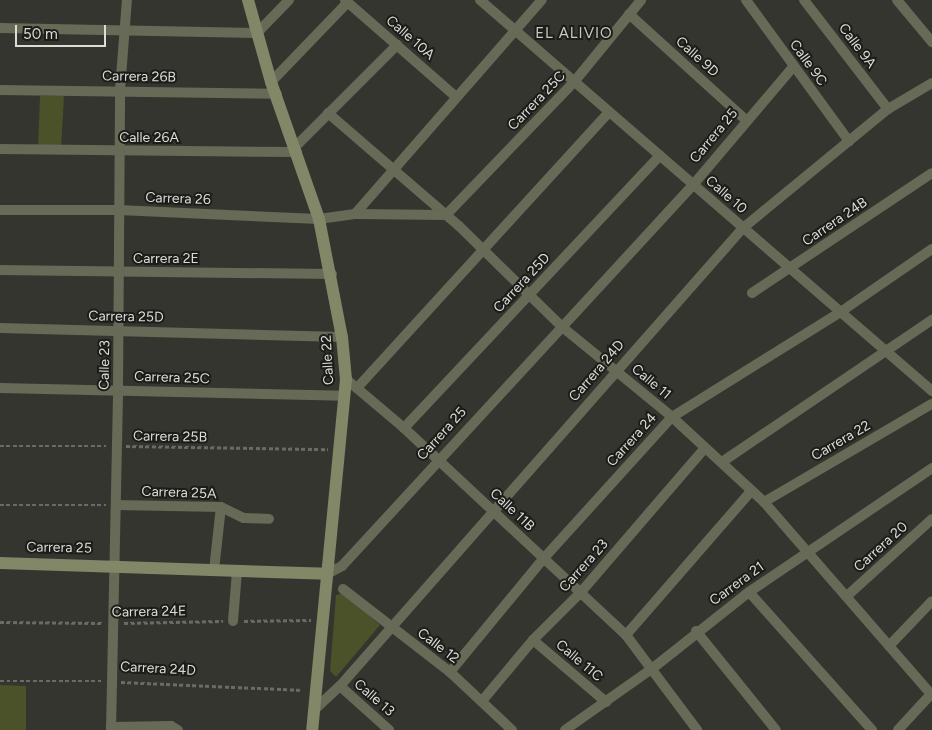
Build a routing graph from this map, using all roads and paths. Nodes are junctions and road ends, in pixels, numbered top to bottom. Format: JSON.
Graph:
{"nodes":[{"id":1,"x":126,"y":0,"type":"edge"},
{"id":2,"x":248,"y":0,"type":"edge"},
{"id":3,"x":289,"y":0,"type":"edge"},
{"id":4,"x":480,"y":0,"type":"edge"},
{"id":5,"x":542,"y":0,"type":"edge"},
{"id":6,"x":641,"y":0,"type":"edge"},
{"id":7,"x":746,"y":0,"type":"edge"},
{"id":8,"x":804,"y":0,"type":"edge"},
{"id":9,"x":897,"y":0,"type":"edge"},
{"id":10,"x":347,"y":1,"type":"edge"},
{"id":11,"x":629,"y":14,"type":"junction"},
{"id":12,"x":0,"y":28,"type":"edge"},
{"id":13,"x":125,"y":30,"type":"junction"},
{"id":14,"x":516,"y":32,"type":"junction"},
{"id":15,"x":257,"y":33,"type":"junction"},
{"id":16,"x":932,"y":42,"type":"edge"},
{"id":17,"x":397,"y":45,"type":"junction"},
{"id":18,"x":793,"y":67,"type":"junction"},
{"id":19,"x":271,"y":82,"type":"junction"},
{"id":20,"x":574,"y":82,"type":"junction"},
{"id":21,"x":932,"y":83,"type":"edge"},
{"id":22,"x":0,"y":90,"type":"edge"},
{"id":23,"x":120,"y":90,"type":"junction"},
{"id":24,"x":277,"y":94,"type":"junction"},
{"id":25,"x":455,"y":96,"type":"junction"},
{"id":26,"x":888,"y":109,"type":"junction"},
{"id":27,"x":608,"y":112,"type":"junction"},
{"id":28,"x":328,"y":114,"type":"junction"},
{"id":29,"x":746,"y":120,"type":"junction"},
{"id":30,"x":849,"y":141,"type":"junction"},
{"id":31,"x":0,"y":149,"type":"edge"},
{"id":32,"x":296,"y":150,"type":"junction"},
{"id":33,"x":120,"y":151,"type":"junction"},
{"id":34,"x":660,"y":156,"type":"junction"},
{"id":35,"x":391,"y":169,"type":"junction"},
{"id":36,"x":932,"y":173,"type":"edge"},
{"id":37,"x":693,"y":185,"type":"junction"},
{"id":38,"x":0,"y":210,"type":"edge"},
{"id":39,"x":119,"y":210,"type":"junction"},
{"id":40,"x":355,"y":214,"type":"junction"},
{"id":41,"x":446,"y":215,"type":"junction"},
{"id":42,"x":319,"y":219,"type":"junction"},
{"id":43,"x":743,"y":228,"type":"junction"},
{"id":44,"x":482,"y":248,"type":"junction"},
{"id":45,"x":932,"y":249,"type":"edge"},
{"id":46,"x":791,"y":268,"type":"junction"},
{"id":47,"x":0,"y":270,"type":"edge"},
{"id":48,"x":120,"y":273,"type":"junction"},
{"id":49,"x":332,"y":274,"type":"junction"},
{"id":50,"x":752,"y":293,"type":"dead end"},
{"id":51,"x":530,"y":295,"type":"junction"},
{"id":52,"x":842,"y":311,"type":"junction"},
{"id":53,"x":932,"y":320,"type":"edge"},
{"id":54,"x":562,"y":326,"type":"junction"},
{"id":55,"x":0,"y":328,"type":"edge"},
{"id":56,"x":119,"y":330,"type":"junction"},
{"id":57,"x":342,"y":337,"type":"junction"},
{"id":58,"x":887,"y":350,"type":"junction"},
{"id":59,"x":615,"y":370,"type":"junction"},
{"id":60,"x":346,"y":379,"type":"junction"},
{"id":61,"x":0,"y":388,"type":"edge"},
{"id":62,"x":357,"y":388,"type":"junction"},
{"id":63,"x":118,"y":390,"type":"junction"},
{"id":64,"x":932,"y":391,"type":"edge"},
{"id":65,"x":344,"y":396,"type":"junction"},
{"id":66,"x":932,"y":404,"type":"edge"},
{"id":67,"x":672,"y":417,"type":"junction"},
{"id":68,"x":404,"y":428,"type":"junction"},
{"id":69,"x":0,"y":446,"type":"edge"},
{"id":70,"x":117,"y":446,"type":"junction"},
{"id":71,"x":705,"y":448,"type":"junction"},
{"id":72,"x":340,"y":449,"type":"junction"},
{"id":73,"x":438,"y":460,"type":"junction"},
{"id":74,"x":722,"y":462,"type":"junction"},
{"id":75,"x":932,"y":468,"type":"edge"},
{"id":76,"x":752,"y":491,"type":"junction"},
{"id":77,"x":764,"y":502,"type":"junction"},
{"id":78,"x":0,"y":505,"type":"edge"},
{"id":79,"x":116,"y":505,"type":"junction"},
{"id":80,"x":221,"y":507,"type":"junction"},
{"id":81,"x":494,"y":511,"type":"junction"},
{"id":82,"x":269,"y":519,"type":"dead end"},
{"id":83,"x":932,"y":519,"type":"edge"},
{"id":84,"x":809,"y":550,"type":"junction"},
{"id":85,"x":544,"y":558,"type":"junction"},
{"id":86,"x":0,"y":563,"type":"edge"},
{"id":87,"x":114,"y":564,"type":"junction"},
{"id":88,"x":214,"y":570,"type":"junction"},
{"id":89,"x":237,"y":571,"type":"junction"},
{"id":90,"x":327,"y":574,"type":"junction"},
{"id":91,"x":342,"y":589,"type":"dead end"},
{"id":92,"x":581,"y":592,"type":"junction"},
{"id":93,"x":750,"y":592,"type":"junction"},
{"id":94,"x":848,"y":595,"type":"junction"},
{"id":95,"x":932,"y":601,"type":"edge"},
{"id":96,"x":299,"y":620,"type":"dead end"},
{"id":97,"x":233,"y":621,"type":"junction"},
{"id":98,"x":0,"y":622,"type":"edge"},
{"id":99,"x":113,"y":623,"type":"junction"},
{"id":100,"x":390,"y":628,"type":"junction"},
{"id":101,"x":696,"y":631,"type":"junction"},
{"id":102,"x":626,"y":635,"type":"junction"},
{"id":103,"x":533,"y":640,"type":"junction"},
{"id":104,"x":889,"y":646,"type":"junction"},
{"id":105,"x":652,"y":668,"type":"junction"},
{"id":106,"x":450,"y":672,"type":"junction"},
{"id":107,"x":0,"y":681,"type":"edge"},
{"id":108,"x":112,"y":681,"type":"junction"},
{"id":109,"x":340,"y":686,"type":"junction"},
{"id":110,"x":316,"y":690,"type":"junction"},
{"id":111,"x":932,"y":694,"type":"edge"},
{"id":112,"x":482,"y":701,"type":"junction"},
{"id":113,"x":606,"y":702,"type":"junction"},
{"id":114,"x":313,"y":711,"type":"junction"},
{"id":115,"x":111,"y":729,"type":"edge"},
{"id":116,"x":178,"y":730,"type":"edge"},
{"id":117,"x":312,"y":730,"type":"edge"},
{"id":118,"x":389,"y":730,"type":"edge"},
{"id":119,"x":512,"y":730,"type":"edge"},
{"id":120,"x":565,"y":730,"type":"edge"},
{"id":121,"x":697,"y":730,"type":"edge"},
{"id":122,"x":776,"y":730,"type":"edge"},
{"id":123,"x":872,"y":730,"type":"edge"},
{"id":124,"x":898,"y":730,"type":"edge"}],
"edges":[{"from":1,"to":13,"type":"street","name":"Calle 23"},
{"from":2,"to":15,"type":"street","name":"Calle 22"},
{"from":3,"to":15,"type":"street"},
{"from":4,"to":14,"type":"street","name":"Calle 10"},
{"from":5,"to":14,"type":"street"},
{"from":6,"to":11,"type":"street","name":"Carrera 25C"},
{"from":7,"to":18,"type":"street","name":"Calle 9C"},
{"from":8,"to":26,"type":"street","name":"Calle 9A"},
{"from":9,"to":16,"type":"street"},
{"from":10,"to":17,"type":"street","name":"Calle 10A"},
{"from":10,"to":19,"type":"street"},
{"from":11,"to":20,"type":"street","name":"Carrera 25C"},
{"from":11,"to":29,"type":"street","name":"Calle 9D"},
{"from":12,"to":13,"type":"street"},
{"from":13,"to":15,"type":"street"},
{"from":13,"to":23,"type":"street","name":"Calle 23"},
{"from":14,"to":20,"type":"street","name":"Calle 10"},
{"from":14,"to":25,"type":"street"},
{"from":15,"to":19,"type":"street","name":"Calle 22"},
{"from":17,"to":25,"type":"street","name":"Calle 10A"},
{"from":17,"to":28,"type":"street"},
{"from":18,"to":29,"type":"street","name":"Carrera 25"},
{"from":18,"to":30,"type":"street","name":"Calle 9C"},
{"from":19,"to":24,"type":"street","name":"Calle 22"},
{"from":20,"to":27,"type":"street","name":"Calle 10"},
{"from":20,"to":41,"type":"street","name":"Carrera 25C"},
{"from":21,"to":26,"type":"street","name":"Carrera 24D"},
{"from":22,"to":23,"type":"street","name":"Carrera 26B"},
{"from":23,"to":24,"type":"street","name":"Carrera 26B"},
{"from":23,"to":33,"type":"street","name":"Calle 23"},
{"from":24,"to":32,"type":"street","name":"Calle 22"},
{"from":25,"to":35,"type":"street"},
{"from":26,"to":30,"type":"street","name":"Carrera 24D"},
{"from":27,"to":34,"type":"street","name":"Calle 10"},
{"from":27,"to":44,"type":"street"},
{"from":28,"to":32,"type":"street"},
{"from":28,"to":35,"type":"street","name":"Calle 11"},
{"from":29,"to":37,"type":"street","name":"Carrera 25"},
{"from":30,"to":43,"type":"street","name":"Carrera 24D"},
{"from":31,"to":33,"type":"street","name":"Calle 26A"},
{"from":32,"to":33,"type":"street","name":"Calle 26A"},
{"from":32,"to":42,"type":"street","name":"Calle 22"},
{"from":33,"to":39,"type":"street","name":"Calle 23"},
{"from":34,"to":37,"type":"street","name":"Calle 10"},
{"from":34,"to":51,"type":"street","name":"Carrera 25D"},
{"from":35,"to":40,"type":"street"},
{"from":35,"to":41,"type":"street","name":"Calle 11"},
{"from":36,"to":46,"type":"street","name":"Carrera 24B"},
{"from":37,"to":43,"type":"street","name":"Calle 10"},
{"from":37,"to":54,"type":"street","name":"Carrera 25"},
{"from":38,"to":39,"type":"street","name":"Carrera 26"},
{"from":39,"to":42,"type":"street","name":"Carrera 26"},
{"from":39,"to":48,"type":"street","name":"Calle 23"},
{"from":40,"to":41,"type":"street","name":"Carrera 26"},
{"from":40,"to":42,"type":"street","name":"Carrera 26"},
{"from":41,"to":44,"type":"street","name":"Calle 11"},
{"from":42,"to":49,"type":"street","name":"Calle 22"},
{"from":43,"to":46,"type":"street","name":"Calle 10"},
{"from":43,"to":59,"type":"street","name":"Carrera 24D"},
{"from":44,"to":51,"type":"street","name":"Calle 11"},
{"from":44,"to":62,"type":"street"},
{"from":45,"to":52,"type":"street","name":"Carrera 24"},
{"from":46,"to":50,"type":"street","name":"Carrera 24B"},
{"from":46,"to":52,"type":"street","name":"Calle 10"},
{"from":47,"to":48,"type":"street","name":"Carrera 2E"},
{"from":48,"to":49,"type":"street","name":"Carrera 2E"},
{"from":48,"to":56,"type":"street","name":"Calle 23"},
{"from":49,"to":57,"type":"street","name":"Calle 22"},
{"from":51,"to":54,"type":"street","name":"Calle 11"},
{"from":51,"to":68,"type":"street","name":"Carrera 25D"},
{"from":52,"to":58,"type":"street","name":"Calle 10"},
{"from":52,"to":67,"type":"street","name":"Carrera 24"},
{"from":53,"to":58,"type":"street"},
{"from":54,"to":59,"type":"street","name":"Calle 11"},
{"from":54,"to":73,"type":"street","name":"Carrera 25"},
{"from":55,"to":56,"type":"street","name":"Carrera 25D"},
{"from":56,"to":57,"type":"street","name":"Carrera 25D"},
{"from":56,"to":63,"type":"street","name":"Calle 23"},
{"from":57,"to":60,"type":"street","name":"Calle 22"},
{"from":58,"to":64,"type":"street","name":"Calle 10"},
{"from":58,"to":74,"type":"street"},
{"from":59,"to":67,"type":"street","name":"Calle 11"},
{"from":59,"to":81,"type":"street","name":"Carrera 24D"},
{"from":60,"to":62,"type":"street","name":"Calle 11B"},
{"from":60,"to":65,"type":"street","name":"Calle 22"},
{"from":61,"to":63,"type":"street","name":"Carrera 25C"},
{"from":62,"to":68,"type":"street","name":"Calle 11B"},
{"from":63,"to":65,"type":"street","name":"Carrera 25C"},
{"from":63,"to":70,"type":"street","name":"Calle 23"},
{"from":65,"to":72,"type":"street","name":"Calle 22"},
{"from":66,"to":77,"type":"street","name":"Carrera 22"},
{"from":67,"to":71,"type":"street","name":"Calle 11"},
{"from":67,"to":85,"type":"street","name":"Carrera 24"},
{"from":68,"to":73,"type":"street","name":"Calle 11B"},
{"from":69,"to":70,"type":"path","name":"Carrera 25B"},
{"from":70,"to":72,"type":"path","name":"Carrera 25B"},
{"from":70,"to":79,"type":"street","name":"Calle 23"},
{"from":71,"to":74,"type":"street","name":"Calle 11"},
{"from":71,"to":92,"type":"street","name":"Carrera 23"},
{"from":72,"to":90,"type":"street","name":"Calle 22"},
{"from":73,"to":81,"type":"street","name":"Calle 11B"},
{"from":73,"to":90,"type":"street","name":"Carrera 25"},
{"from":74,"to":76,"type":"street","name":"Calle 11"},
{"from":75,"to":84,"type":"street","name":"Carrera 21"},
{"from":76,"to":77,"type":"street","name":"Calle 11"},
{"from":76,"to":102,"type":"street"},
{"from":77,"to":84,"type":"street","name":"Calle 11"},
{"from":78,"to":79,"type":"path"},
{"from":79,"to":80,"type":"street","name":"Carrera 25A"},
{"from":79,"to":87,"type":"street","name":"Calle 23"},
{"from":80,"to":82,"type":"street","name":"Carrera 25A"},
{"from":80,"to":88,"type":"street"},
{"from":81,"to":85,"type":"street","name":"Calle 11B"},
{"from":81,"to":100,"type":"street","name":"Carrera 24D"},
{"from":83,"to":94,"type":"street","name":"Carrera 20"},
{"from":84,"to":93,"type":"street","name":"Carrera 21"},
{"from":84,"to":94,"type":"street","name":"Calle 11"},
{"from":85,"to":92,"type":"street","name":"Calle 11B"},
{"from":85,"to":106,"type":"street","name":"Carrera 24"},
{"from":86,"to":87,"type":"street","name":"Carrera 25"},
{"from":87,"to":88,"type":"street","name":"Carrera 25"},
{"from":87,"to":99,"type":"street","name":"Calle 23"},
{"from":88,"to":89,"type":"street","name":"Carrera 25"},
{"from":89,"to":90,"type":"street","name":"Carrera 25"},
{"from":89,"to":97,"type":"street"},
{"from":90,"to":110,"type":"street","name":"Calle 22"},
{"from":91,"to":100,"type":"street","name":"Calle 12"},
{"from":92,"to":102,"type":"street","name":"Calle 11B"},
{"from":92,"to":103,"type":"street","name":"Carrera 23"},
{"from":93,"to":101,"type":"street","name":"Carrera 21"},
{"from":93,"to":123,"type":"street"},
{"from":94,"to":104,"type":"street","name":"Calle 11"},
{"from":95,"to":104,"type":"street"},
{"from":96,"to":97,"type":"path","name":"Carrera 24E"},
{"from":97,"to":99,"type":"path","name":"Carrera 24E"},
{"from":98,"to":99,"type":"path","name":"Carrera 24E"},
{"from":99,"to":108,"type":"street","name":"Calle 23"},
{"from":100,"to":106,"type":"street","name":"Calle 12"},
{"from":100,"to":109,"type":"street","name":"Carrera 24D"},
{"from":101,"to":105,"type":"street","name":"Carrera 21"},
{"from":101,"to":122,"type":"street"},
{"from":102,"to":105,"type":"street","name":"Calle 11B"},
{"from":103,"to":112,"type":"street","name":"Carrera 23"},
{"from":103,"to":113,"type":"street","name":"Calle 11C"},
{"from":104,"to":111,"type":"street","name":"Calle 11"},
{"from":105,"to":113,"type":"street","name":"Carrera 21"},
{"from":105,"to":121,"type":"street"},
{"from":106,"to":112,"type":"street","name":"Calle 12"},
{"from":107,"to":108,"type":"path","name":"Carrera 24D"},
{"from":108,"to":110,"type":"path","name":"Carrera 24D"},
{"from":108,"to":115,"type":"street","name":"Calle 23"},
{"from":109,"to":114,"type":"street","name":"Carrera 24D"},
{"from":109,"to":118,"type":"street","name":"Calle 13"},
{"from":110,"to":114,"type":"street","name":"Calle 22"},
{"from":111,"to":124,"type":"street"},
{"from":112,"to":119,"type":"street","name":"Calle 12"},
{"from":113,"to":120,"type":"street","name":"Carrera 21"},
{"from":114,"to":117,"type":"street","name":"Calle 22"},
{"from":115,"to":116,"type":"street"}]}
